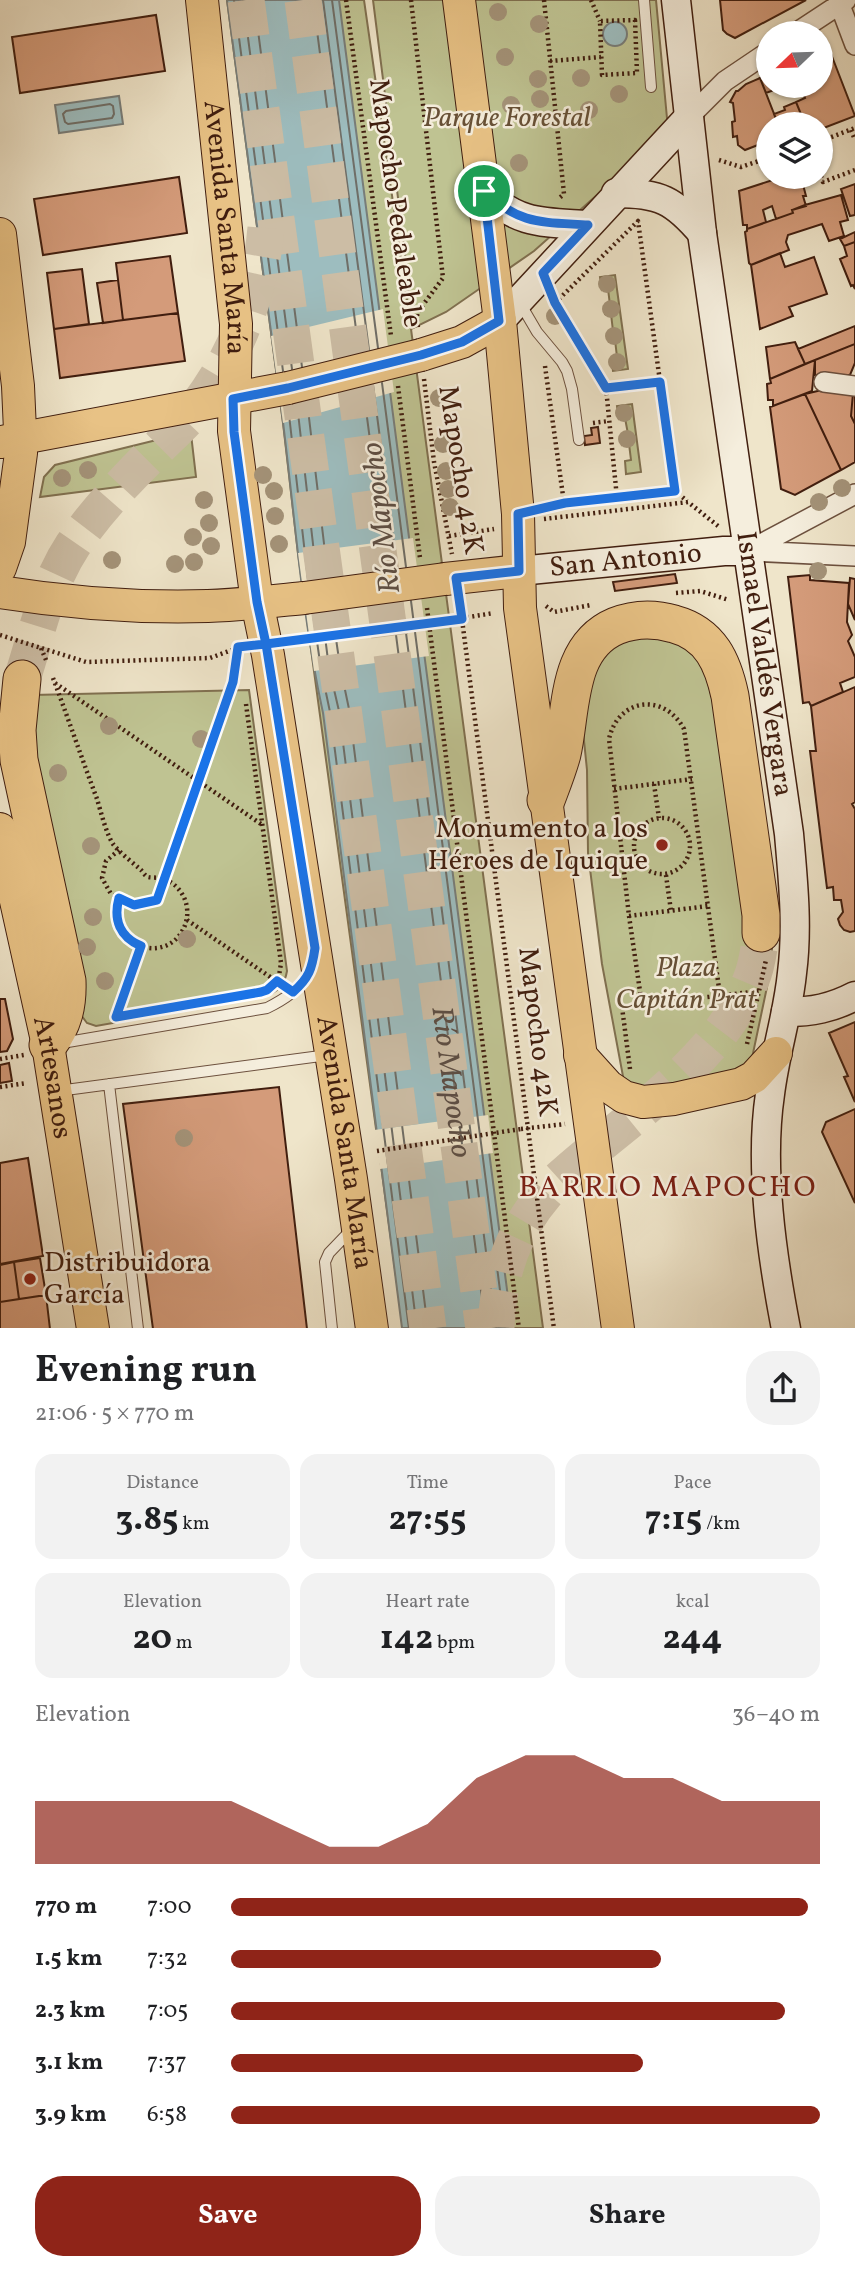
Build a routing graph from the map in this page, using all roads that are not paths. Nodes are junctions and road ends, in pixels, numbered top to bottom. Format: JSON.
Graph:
{"nodes":[{"id":1,"x":202,"y":0,"type":"edge"},
{"id":2,"x":459,"y":0,"type":"edge"},
{"id":3,"x":645,"y":0,"type":"edge"},
{"id":4,"x":676,"y":0,"type":"edge"},
{"id":5,"x":841,"y":1,"type":"edge"},
{"id":6,"x":813,"y":21,"type":"edge"},
{"id":7,"x":855,"y":45,"type":"edge"},
{"id":8,"x":756,"y":60,"type":"edge"},
{"id":9,"x":651,"y":86,"type":"dead end"},
{"id":10,"x":689,"y":117,"type":"junction"},
{"id":11,"x":484,"y":191,"type":"junction"},
{"id":12,"x":616,"y":193,"type":"junction"},
{"id":13,"x":588,"y":225,"type":"junction"},
{"id":14,"x":702,"y":233,"type":"junction"},
{"id":15,"x":0,"y":234,"type":"edge"},
{"id":16,"x":505,"y":289,"type":"junction"},
{"id":17,"x":824,"y":382,"type":"dead end"},
{"id":18,"x":855,"y":386,"type":"edge"},
{"id":19,"x":233,"y":399,"type":"junction"},
{"id":20,"x":10,"y":440,"type":"edge"},
{"id":21,"x":579,"y":440,"type":"dead end"},
{"id":22,"x":855,"y":494,"type":"edge"},
{"id":23,"x":748,"y":551,"type":"junction"},
{"id":24,"x":855,"y":556,"type":"edge"},
{"id":25,"x":0,"y":568,"type":"edge"},
{"id":26,"x":519,"y":571,"type":"junction"},
{"id":27,"x":0,"y":592,"type":"edge"},
{"id":28,"x":257,"y":602,"type":"junction"},
{"id":29,"x":38,"y":681,"type":"tunnel mouth"},
{"id":30,"x":546,"y":800,"type":"junction"},
{"id":31,"x":0,"y":829,"type":"edge"},
{"id":32,"x":764,"y":945,"type":"tunnel mouth"},
{"id":33,"x":315,"y":948,"type":"junction"},
{"id":34,"x":855,"y":996,"type":"edge"},
{"id":35,"x":786,"y":1012,"type":"junction"},
{"id":36,"x":48,"y":1045,"type":"junction"},
{"id":37,"x":776,"y":1053,"type":"junction"},
{"id":38,"x":332,"y":1055,"type":"junction"},
{"id":39,"x":580,"y":1055,"type":"junction"},
{"id":40,"x":109,"y":1084,"type":"junction"},
{"id":41,"x":55,"y":1092,"type":"junction"},
{"id":42,"x":358,"y":1223,"type":"junction"},
{"id":43,"x":93,"y":1328,"type":"edge"},
{"id":44,"x":138,"y":1328,"type":"edge"},
{"id":45,"x":332,"y":1328,"type":"edge"},
{"id":46,"x":372,"y":1328,"type":"edge"},
{"id":47,"x":618,"y":1328,"type":"edge"},
{"id":48,"x":786,"y":1328,"type":"edge"}],
"edges":[{"from":1,"to":19,"type":"main road","name":"Avenida Santa María"},
{"from":2,"to":11,"type":"main road"},
{"from":3,"to":9,"type":"lane"},
{"from":4,"to":10,"type":"main road","name":"Ismael Valdés Vergara"},
{"from":5,"to":6,"type":"street"},
{"from":5,"to":7,"type":"street"},
{"from":8,"to":10,"type":"street"},
{"from":10,"to":12,"type":"main road"},
{"from":10,"to":14,"type":"main road","name":"Ismael Valdés Vergara"},
{"from":11,"to":13,"type":"main road"},
{"from":11,"to":16,"type":"main road"},
{"from":12,"to":13,"type":"main road"},
{"from":12,"to":14,"type":"main road"},
{"from":13,"to":16,"type":"main road"},
{"from":14,"to":23,"type":"main road","name":"Ismael Valdés Vergara"},
{"from":15,"to":20,"type":"main road"},
{"from":16,"to":19,"type":"main road","bridge":true},
{"from":16,"to":21,"type":"lane"},
{"from":16,"to":26,"type":"main road"},
{"from":17,"to":18,"type":"street"},
{"from":19,"to":20,"type":"main road"},
{"from":19,"to":28,"type":"main road","name":"Avenida Santa María"},
{"from":20,"to":25,"type":"main road"},
{"from":22,"to":23,"type":"street","name":"San Antonio"},
{"from":23,"to":24,"type":"street"},
{"from":23,"to":26,"type":"main road","name":"San Antonio"},
{"from":23,"to":35,"type":"main road","name":"Ismael Valdés Vergara"},
{"from":26,"to":28,"type":"main road","name":"San Antonio","bridge":true},
{"from":26,"to":30,"type":"main road"},
{"from":27,"to":28,"type":"main road","name":"San Antonio"},
{"from":28,"to":33,"type":"main road","name":"Avenida Santa María"},
{"from":29,"to":36,"type":"highway"},
{"from":30,"to":32,"type":"highway"},
{"from":30,"to":39,"type":"main road"},
{"from":31,"to":36,"type":"main road","name":"Artesanos"},
{"from":33,"to":36,"type":"lane"},
{"from":33,"to":38,"type":"main road","name":"Avenida Santa María"},
{"from":34,"to":35,"type":"main road"},
{"from":35,"to":37,"type":"main road","name":"Ismael Valdés Vergara"},
{"from":36,"to":41,"type":"main road","name":"Artesanos"},
{"from":37,"to":39,"type":"main road"},
{"from":37,"to":48,"type":"main road","name":"Ismael Valdés Vergara"},
{"from":38,"to":40,"type":"lane"},
{"from":38,"to":42,"type":"main road","name":"Avenida Santa María"},
{"from":39,"to":47,"type":"main road"},
{"from":40,"to":41,"type":"lane"},
{"from":40,"to":44,"type":"lane"},
{"from":41,"to":43,"type":"main road","name":"Artesanos"},
{"from":42,"to":45,"type":"lane"},
{"from":42,"to":46,"type":"main road","name":"Avenida Santa María"}]}
